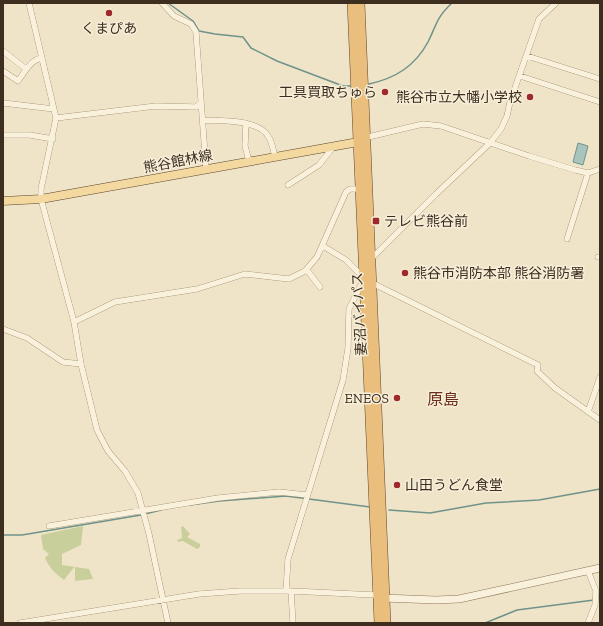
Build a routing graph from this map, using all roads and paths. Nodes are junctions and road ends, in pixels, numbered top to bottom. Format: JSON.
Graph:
{"nodes":[{"id":1,"x":29,"y":3,"type":"edge"},
{"id":2,"x":162,"y":3,"type":"edge"},
{"id":3,"x":352,"y":3,"type":"edge"},
{"id":4,"x":360,"y":3,"type":"edge"},
{"id":5,"x":556,"y":3,"type":"edge"},
{"id":6,"x":3,"y":51,"type":"edge"},
{"id":7,"x":527,"y":56,"type":"junction"},
{"id":8,"x":42,"y":58,"type":"junction"},
{"id":9,"x":26,"y":70,"type":"junction"},
{"id":10,"x":3,"y":71,"type":"edge"},
{"id":11,"x":520,"y":76,"type":"junction"},
{"id":12,"x":600,"y":79,"type":"edge"},
{"id":13,"x":600,"y":102,"type":"edge"},
{"id":14,"x":3,"y":103,"type":"edge"},
{"id":15,"x":201,"y":103,"type":"junction"},
{"id":16,"x":54,"y":108,"type":"junction"},
{"id":17,"x":56,"y":118,"type":"junction"},
{"id":18,"x":204,"y":120,"type":"junction"},
{"id":19,"x":246,"y":123,"type":"junction"},
{"id":20,"x":3,"y":135,"type":"edge"},
{"id":21,"x":366,"y":137,"type":"junction"},
{"id":22,"x":53,"y":139,"type":"junction"},
{"id":23,"x":358,"y":142,"type":"junction"},
{"id":24,"x":490,"y":143,"type":"junction"},
{"id":25,"x":335,"y":146,"type":"junction"},
{"id":26,"x":275,"y":156,"type":"junction"},
{"id":27,"x":249,"y":161,"type":"junction"},
{"id":28,"x":206,"y":168,"type":"junction"},
{"id":29,"x":600,"y":169,"type":"edge"},
{"id":30,"x":588,"y":173,"type":"junction"},
{"id":31,"x":288,"y":185,"type":"dead end"},
{"id":32,"x":360,"y":189,"type":"junction"},
{"id":33,"x":41,"y":199,"type":"junction"},
{"id":34,"x":3,"y":201,"type":"edge"},
{"id":35,"x":567,"y":239,"type":"dead end"},
{"id":36,"x":323,"y":246,"type":"junction"},
{"id":37,"x":370,"y":260,"type":"junction"},
{"id":38,"x":307,"y":270,"type":"junction"},
{"id":39,"x":369,"y":279,"type":"junction"},
{"id":40,"x":320,"y":287,"type":"dead end"},
{"id":41,"x":74,"y":322,"type":"junction"},
{"id":42,"x":3,"y":329,"type":"edge"},
{"id":43,"x":81,"y":364,"type":"junction"},
{"id":44,"x":600,"y":377,"type":"edge"},
{"id":45,"x":588,"y":412,"type":"junction"},
{"id":46,"x":600,"y":420,"type":"edge"},
{"id":47,"x":306,"y":498,"type":"junction"},
{"id":48,"x":143,"y":511,"type":"junction"},
{"id":49,"x":49,"y":526,"type":"dead end"},
{"id":50,"x":600,"y":568,"type":"edge"},
{"id":51,"x":588,"y":571,"type":"junction"},
{"id":52,"x":289,"y":591,"type":"junction"},
{"id":53,"x":382,"y":598,"type":"junction"},
{"id":54,"x":163,"y":599,"type":"junction"},
{"id":55,"x":597,"y":604,"type":"edge"},
{"id":56,"x":20,"y":623,"type":"edge"},
{"id":57,"x":168,"y":623,"type":"edge"},
{"id":58,"x":293,"y":623,"type":"edge"},
{"id":59,"x":379,"y":623,"type":"edge"},
{"id":60,"x":386,"y":623,"type":"edge"},
{"id":61,"x":588,"y":623,"type":"edge"}],
"edges":[{"from":1,"to":8,"type":"street"},
{"from":2,"to":15,"type":"street"},
{"from":3,"to":23,"type":"highway","name":"妻沼バイパス"},
{"from":4,"to":21,"type":"highway","name":"妻沼バイパス"},
{"from":5,"to":7,"type":"street"},
{"from":6,"to":9,"type":"street"},
{"from":7,"to":11,"type":"street"},
{"from":7,"to":12,"type":"street"},
{"from":8,"to":9,"type":"street"},
{"from":8,"to":16,"type":"street"},
{"from":9,"to":10,"type":"street"},
{"from":11,"to":13,"type":"street"},
{"from":11,"to":24,"type":"street"},
{"from":14,"to":16,"type":"street"},
{"from":15,"to":17,"type":"street"},
{"from":15,"to":18,"type":"street"},
{"from":16,"to":17,"type":"street"},
{"from":17,"to":22,"type":"street"},
{"from":18,"to":19,"type":"street"},
{"from":18,"to":28,"type":"street"},
{"from":19,"to":26,"type":"street"},
{"from":19,"to":27,"type":"street"},
{"from":20,"to":22,"type":"street"},
{"from":21,"to":23,"type":"street"},
{"from":21,"to":24,"type":"street"},
{"from":21,"to":37,"type":"highway","name":"妻沼バイパス"},
{"from":22,"to":33,"type":"street"},
{"from":23,"to":25,"type":"main road","name":"熊谷館林線"},
{"from":23,"to":32,"type":"highway","name":"妻沼バイパス"},
{"from":24,"to":30,"type":"street"},
{"from":24,"to":37,"type":"street"},
{"from":25,"to":26,"type":"main road","name":"熊谷館林線"},
{"from":25,"to":31,"type":"street"},
{"from":26,"to":27,"type":"main road","name":"熊谷館林線"},
{"from":27,"to":28,"type":"main road","name":"熊谷館林線"},
{"from":28,"to":33,"type":"main road","name":"熊谷館林線"},
{"from":29,"to":30,"type":"street"},
{"from":30,"to":35,"type":"street"},
{"from":32,"to":36,"type":"street"},
{"from":32,"to":39,"type":"highway","name":"妻沼バイパス"},
{"from":33,"to":34,"type":"main road","name":"熊谷館林線"},
{"from":33,"to":41,"type":"street"},
{"from":36,"to":38,"type":"street"},
{"from":36,"to":39,"type":"street"},
{"from":37,"to":39,"type":"highway","name":"妻沼バイパス"},
{"from":38,"to":40,"type":"street"},
{"from":38,"to":41,"type":"street"},
{"from":39,"to":45,"type":"street"},
{"from":39,"to":47,"type":"street"},
{"from":39,"to":53,"type":"highway","name":"妻沼バイパス"},
{"from":41,"to":43,"type":"street"},
{"from":42,"to":43,"type":"street"},
{"from":43,"to":48,"type":"street"},
{"from":44,"to":45,"type":"street"},
{"from":45,"to":46,"type":"street"},
{"from":47,"to":48,"type":"street"},
{"from":47,"to":52,"type":"street"},
{"from":48,"to":49,"type":"street"},
{"from":48,"to":54,"type":"street"},
{"from":50,"to":51,"type":"street"},
{"from":51,"to":53,"type":"street"},
{"from":51,"to":55,"type":"street"},
{"from":52,"to":53,"type":"street"},
{"from":52,"to":54,"type":"street"},
{"from":52,"to":58,"type":"street"},
{"from":53,"to":59,"type":"highway","name":"妻沼バイパス"},
{"from":53,"to":60,"type":"highway","name":"妻沼バイパス"},
{"from":54,"to":56,"type":"street"},
{"from":54,"to":57,"type":"street"},
{"from":55,"to":61,"type":"street"}]}
